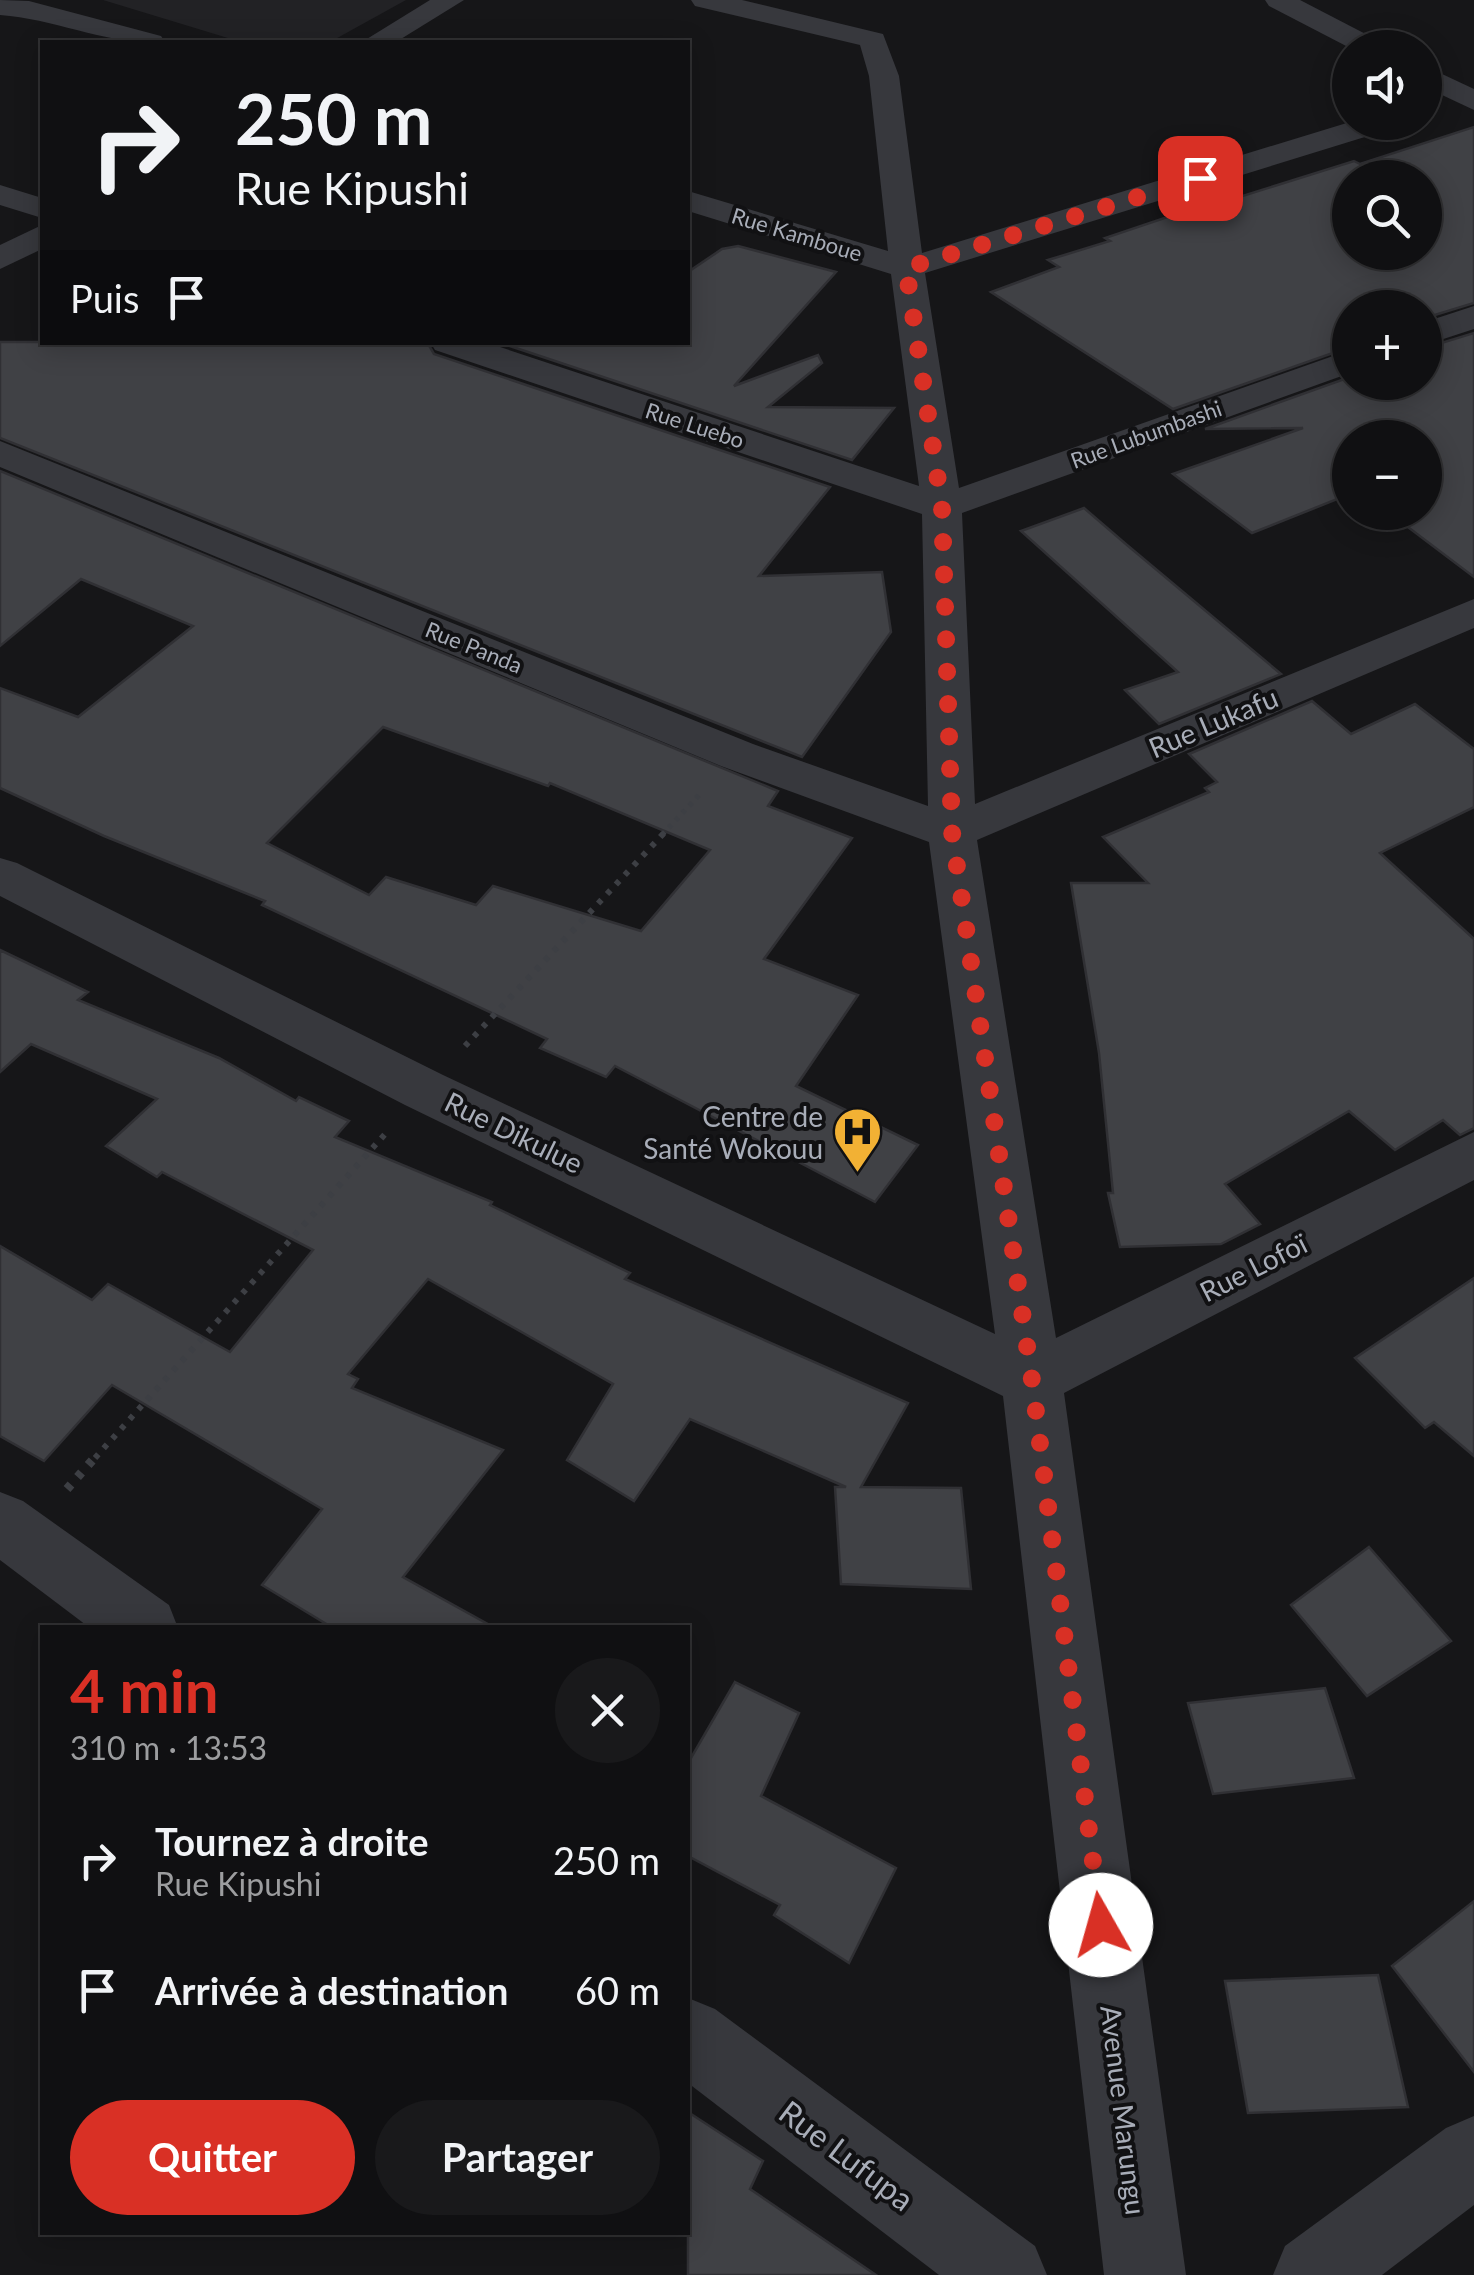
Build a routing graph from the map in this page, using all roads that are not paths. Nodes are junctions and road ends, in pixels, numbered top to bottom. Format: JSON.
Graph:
{"nodes":[{"id":1,"x":450,"y":0,"type":"edge"},
{"id":2,"x":705,"y":0,"type":"edge"},
{"id":3,"x":1278,"y":0,"type":"edge"},
{"id":4,"x":0,"y":7,"type":"edge"},
{"id":5,"x":1336,"y":30,"type":"edge"},
{"id":6,"x":144,"y":40,"type":"edge"},
{"id":7,"x":380,"y":40,"type":"edge"},
{"id":8,"x":1442,"y":84,"type":"edge"},
{"id":9,"x":1472,"y":98,"type":"edge"},
{"id":10,"x":1442,"y":106,"type":"edge"},
{"id":11,"x":1332,"y":137,"type":"edge"},
{"id":12,"x":0,"y":195,"type":"edge"},
{"id":13,"x":690,"y":202,"type":"edge"},
{"id":14,"x":40,"y":207,"type":"edge"},
{"id":15,"x":40,"y":237,"type":"edge"},
{"id":16,"x":0,"y":259,"type":"edge"},
{"id":17,"x":906,"y":268,"type":"junction"},
{"id":18,"x":1474,"y":317,"type":"edge"},
{"id":19,"x":1442,"y":328,"type":"edge"},
{"id":20,"x":457,"y":345,"type":"edge"},
{"id":21,"x":1332,"y":367,"type":"edge"},
{"id":22,"x":0,"y":453,"type":"edge"},
{"id":23,"x":942,"y":507,"type":"junction"},
{"id":24,"x":1474,"y":612,"type":"edge"},
{"id":25,"x":952,"y":832,"type":"junction"},
{"id":26,"x":0,"y":874,"type":"edge"},
{"id":27,"x":1474,"y":1154,"type":"edge"},
{"id":28,"x":1032,"y":1380,"type":"junction"},
{"id":29,"x":12,"y":1529,"type":"edge"},
{"id":30,"x":142,"y":1625,"type":"edge"},
{"id":31,"x":690,"y":2038,"type":"edge"},
{"id":32,"x":1474,"y":2156,"type":"edge"},
{"id":33,"x":1006,"y":2275,"type":"edge"},
{"id":34,"x":1144,"y":2275,"type":"edge"},
{"id":35,"x":1314,"y":2275,"type":"edge"}],
"edges":[{"from":1,"to":7,"type":"street"},
{"from":2,"to":17,"type":"street","name":"Avenue Marungu"},
{"from":3,"to":5,"type":"street"},
{"from":4,"to":6,"type":"street"},
{"from":8,"to":9,"type":"street"},
{"from":9,"to":10,"type":"street"},
{"from":11,"to":17,"type":"street"},
{"from":12,"to":14,"type":"street"},
{"from":13,"to":17,"type":"street","name":"Rue Kamboue"},
{"from":15,"to":16,"type":"street"},
{"from":17,"to":23,"type":"street","name":"Avenue Marungu"},
{"from":18,"to":19,"type":"street"},
{"from":20,"to":23,"type":"street","name":"Rue Luebo"},
{"from":21,"to":23,"type":"street","name":"Rue Lubumbashi"},
{"from":22,"to":25,"type":"street","name":"Rue Panda"},
{"from":23,"to":25,"type":"street","name":"Avenue Marungu"},
{"from":24,"to":25,"type":"street","name":"Rue Lukafu"},
{"from":25,"to":28,"type":"street","name":"Avenue Marungu"},
{"from":26,"to":28,"type":"street","name":"Rue Dikulue"},
{"from":27,"to":28,"type":"street","name":"Rue Lofoï"},
{"from":28,"to":34,"type":"street","name":"Avenue Marungu"},
{"from":29,"to":30,"type":"street"},
{"from":31,"to":33,"type":"street","name":"Rue Lufupa"},
{"from":32,"to":35,"type":"street"}]}
